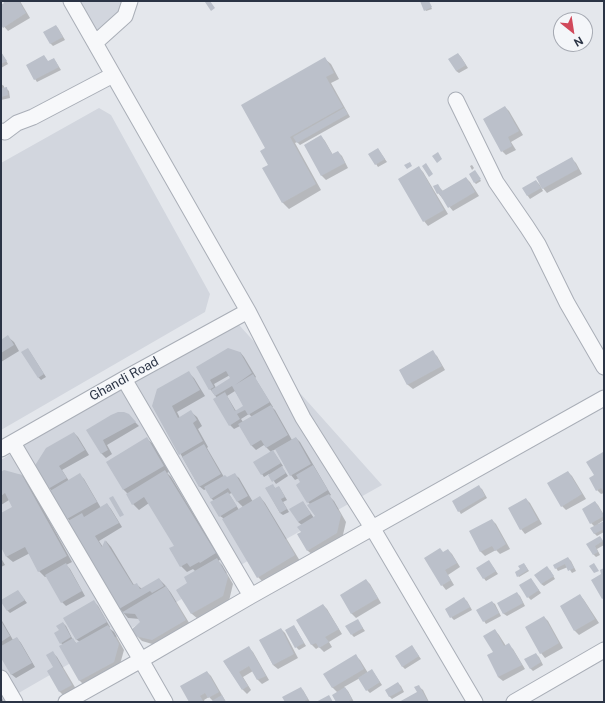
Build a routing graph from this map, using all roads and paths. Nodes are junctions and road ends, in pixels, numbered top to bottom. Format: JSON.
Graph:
{"nodes":[{"id":1,"x":71,"y":1,"type":"edge"},
{"id":2,"x":130,"y":1,"type":"edge"},
{"id":3,"x":95,"y":43,"type":"junction"},
{"id":4,"x":113,"y":75,"type":"junction"},
{"id":5,"x":456,"y":100,"type":"dead end"},
{"id":6,"x":2,"y":133,"type":"edge"},
{"id":7,"x":248,"y":311,"type":"junction"},
{"id":8,"x":604,"y":367,"type":"edge"},
{"id":9,"x":124,"y":379,"type":"junction"},
{"id":10,"x":604,"y":398,"type":"edge"},
{"id":11,"x":7,"y":446,"type":"edge"},
{"id":12,"x":373,"y":529,"type":"junction"},
{"id":13,"x":251,"y":596,"type":"junction"},
{"id":14,"x":604,"y":650,"type":"edge"},
{"id":15,"x":142,"y":660,"type":"junction"},
{"id":16,"x":1,"y":678,"type":"edge"},
{"id":17,"x":15,"y":702,"type":"edge"},
{"id":18,"x":66,"y":702,"type":"edge"},
{"id":19,"x":165,"y":702,"type":"edge"},
{"id":20,"x":475,"y":702,"type":"edge"},
{"id":21,"x":514,"y":702,"type":"edge"}],
"edges":[{"from":1,"to":3,"type":"street"},
{"from":2,"to":3,"type":"street"},
{"from":3,"to":4,"type":"street"},
{"from":4,"to":6,"type":"street"},
{"from":4,"to":7,"type":"street"},
{"from":5,"to":8,"type":"street"},
{"from":7,"to":9,"type":"street","name":"Ghandi Road"},
{"from":7,"to":12,"type":"street"},
{"from":9,"to":11,"type":"street","name":"Ghandi Road"},
{"from":9,"to":13,"type":"street"},
{"from":10,"to":12,"type":"street"},
{"from":11,"to":15,"type":"street"},
{"from":12,"to":13,"type":"street"},
{"from":12,"to":20,"type":"street"},
{"from":13,"to":15,"type":"street"},
{"from":14,"to":21,"type":"street"},
{"from":15,"to":18,"type":"street"},
{"from":15,"to":19,"type":"street"},
{"from":16,"to":17,"type":"street"}]}
